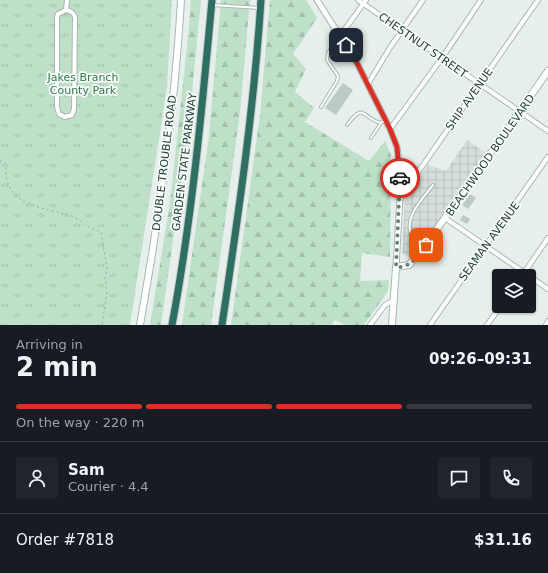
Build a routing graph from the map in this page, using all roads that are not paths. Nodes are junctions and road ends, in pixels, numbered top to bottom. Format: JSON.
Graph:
{"nodes":[{"id":1,"x":66,"y":0,"type":"edge"},
{"id":2,"x":181,"y":0,"type":"edge"},
{"id":3,"x":317,"y":0,"type":"edge"},
{"id":4,"x":358,"y":0,"type":"edge"},
{"id":5,"x":423,"y":0,"type":"edge"},
{"id":6,"x":482,"y":0,"type":"edge"},
{"id":7,"x":538,"y":0,"type":"edge"},
{"id":8,"x":365,"y":2,"type":"edge"},
{"id":9,"x":211,"y":3,"type":"edge"},
{"id":10,"x":260,"y":4,"type":"edge"},
{"id":11,"x":66,"y":10,"type":"junction"},
{"id":12,"x":402,"y":31,"type":"junction"},
{"id":13,"x":340,"y":36,"type":"junction"},
{"id":14,"x":442,"y":58,"type":"junction"},
{"id":15,"x":548,"y":72,"type":"edge"},
{"id":16,"x":368,"y":84,"type":"junction"},
{"id":17,"x":479,"y":84,"type":"junction"},
{"id":18,"x":320,"y":107,"type":"dead end"},
{"id":19,"x":520,"y":112,"type":"junction"},
{"id":20,"x":383,"y":121,"type":"junction"},
{"id":21,"x":348,"y":124,"type":"dead end"},
{"id":22,"x":390,"y":129,"type":"junction"},
{"id":23,"x":548,"y":131,"type":"edge"},
{"id":24,"x":371,"y":138,"type":"dead end"},
{"id":25,"x":548,"y":157,"type":"edge"},
{"id":26,"x":433,"y":185,"type":"dead end"},
{"id":27,"x":400,"y":198,"type":"junction"},
{"id":28,"x":445,"y":218,"type":"junction"},
{"id":29,"x":548,"y":238,"type":"edge"},
{"id":30,"x":412,"y":239,"type":"junction"},
{"id":31,"x":486,"y":246,"type":"junction"},
{"id":32,"x":425,"y":247,"type":"junction"},
{"id":33,"x":396,"y":267,"type":"junction"},
{"id":34,"x":516,"y":269,"type":"edge"},
{"id":35,"x":526,"y":269,"type":"edge"},
{"id":36,"x":536,"y":282,"type":"edge"},
{"id":37,"x":548,"y":289,"type":"edge"},
{"id":38,"x":394,"y":300,"type":"junction"},
{"id":39,"x":496,"y":313,"type":"edge"},
{"id":40,"x":548,"y":321,"type":"edge"},
{"id":41,"x":372,"y":324,"type":"edge"},
{"id":42,"x":140,"y":325,"type":"edge"},
{"id":43,"x":172,"y":325,"type":"edge"},
{"id":44,"x":222,"y":325,"type":"edge"},
{"id":45,"x":392,"y":325,"type":"edge"},
{"id":46,"x":430,"y":325,"type":"edge"},
{"id":47,"x":487,"y":325,"type":"edge"},
{"id":48,"x":546,"y":325,"type":"edge"}],
"edges":[{"from":1,"to":11,"type":"street"},
{"from":2,"to":42,"type":"main road","name":"DOUBLE TROUBLE ROAD"},
{"from":3,"to":13,"type":"street"},
{"from":4,"to":8,"type":"street","name":"CHESTNUT STREET"},
{"from":5,"to":12,"type":"street"},
{"from":6,"to":14,"type":"street"},
{"from":7,"to":17,"type":"street","name":"SHIP AVENUE"},
{"from":8,"to":12,"type":"street","name":"CHESTNUT STREET"},
{"from":8,"to":13,"type":"street"},
{"from":9,"to":10,"type":"lane"},
{"from":9,"to":43,"type":"highway","name":"GARDEN STATE PARKWAY"},
{"from":10,"to":44,"type":"highway"},
{"from":11,"to":11,"type":"street"},
{"from":12,"to":14,"type":"street","name":"CHESTNUT STREET"},
{"from":12,"to":16,"type":"street"},
{"from":13,"to":16,"type":"street"},
{"from":13,"to":18,"type":"lane"},
{"from":14,"to":17,"type":"street","name":"CHESTNUT STREET"},
{"from":14,"to":22,"type":"street"},
{"from":15,"to":19,"type":"main road","name":"BEACHWOOD BOULEVARD"},
{"from":16,"to":20,"type":"street"},
{"from":17,"to":19,"type":"street","name":"CHESTNUT STREET"},
{"from":17,"to":27,"type":"street","name":"SHIP AVENUE"},
{"from":19,"to":23,"type":"street","name":"CHESTNUT STREET"},
{"from":19,"to":28,"type":"main road","name":"BEACHWOOD BOULEVARD"},
{"from":20,"to":21,"type":"lane"},
{"from":20,"to":22,"type":"street"},
{"from":20,"to":24,"type":"lane"},
{"from":22,"to":27,"type":"street"},
{"from":25,"to":31,"type":"street","name":"SEAMAN AVENUE"},
{"from":26,"to":30,"type":"lane"},
{"from":27,"to":33,"type":"street"},
{"from":28,"to":31,"type":"street"},
{"from":28,"to":32,"type":"main road","name":"BEACHWOOD BOULEVARD"},
{"from":29,"to":35,"type":"street"},
{"from":30,"to":32,"type":"lane"},
{"from":30,"to":32,"type":"lane"},
{"from":31,"to":34,"type":"street"},
{"from":31,"to":46,"type":"street","name":"SEAMAN AVENUE"},
{"from":32,"to":33,"type":"main road","name":"BEACHWOOD BOULEVARD"},
{"from":33,"to":38,"type":"main road"},
{"from":36,"to":37,"type":"street"},
{"from":38,"to":41,"type":"street"},
{"from":38,"to":45,"type":"main road"},
{"from":39,"to":47,"type":"street"},
{"from":40,"to":48,"type":"street"}]}
